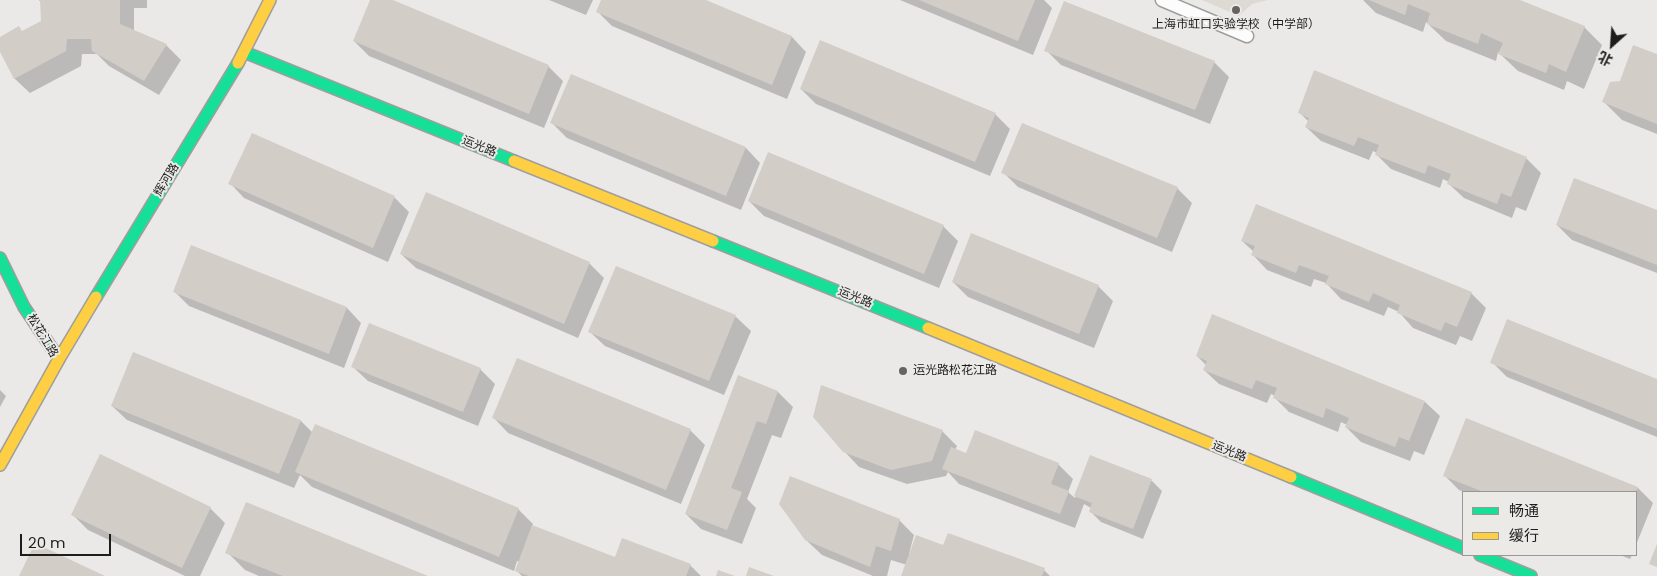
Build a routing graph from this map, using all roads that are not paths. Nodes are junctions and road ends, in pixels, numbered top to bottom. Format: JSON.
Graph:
{"nodes":[{"id":1,"x":270,"y":0,"type":"edge"},
{"id":2,"x":1162,"y":0,"type":"edge"},
{"id":3,"x":1247,"y":36,"type":"dead end"},
{"id":4,"x":244,"y":52,"type":"junction"},
{"id":5,"x":0,"y":258,"type":"edge"},
{"id":6,"x":59,"y":358,"type":"junction"},
{"id":7,"x":0,"y":465,"type":"edge"},
{"id":8,"x":1462,"y":548,"type":"edge"},
{"id":9,"x":1482,"y":556,"type":"edge"},
{"id":10,"x":1531,"y":576,"type":"edge"}],
"edges":[{"from":1,"to":4,"type":"street","name":"辉河路"},
{"from":2,"to":3,"type":"lane"},
{"from":4,"to":6,"type":"street","name":"辉河路"},
{"from":4,"to":8,"type":"street","name":"运光路"},
{"from":5,"to":6,"type":"street","name":"松花江路"},
{"from":6,"to":7,"type":"street","name":"松花江路"},
{"from":9,"to":10,"type":"street"}]}
